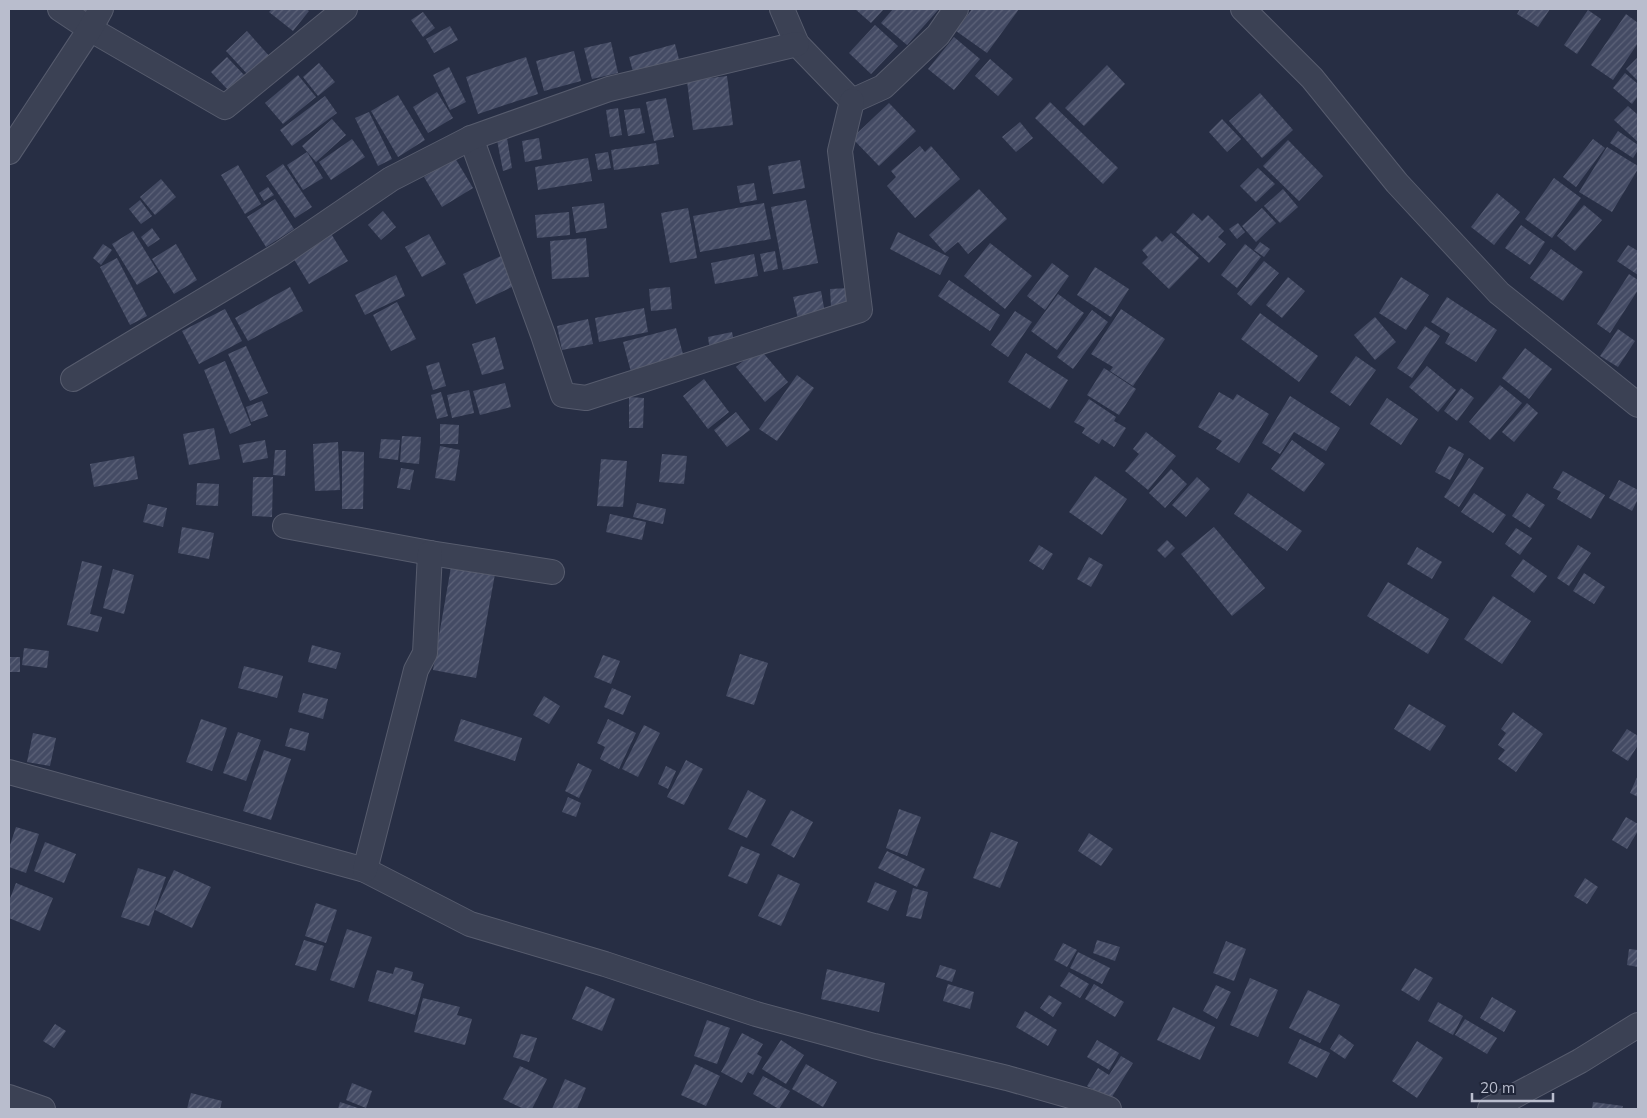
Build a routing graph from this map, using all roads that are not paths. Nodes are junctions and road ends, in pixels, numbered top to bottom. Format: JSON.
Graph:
{"nodes":[{"id":1,"x":60,"y":9,"type":"edge"},
{"id":2,"x":345,"y":9,"type":"edge"},
{"id":3,"x":782,"y":9,"type":"edge"},
{"id":4,"x":956,"y":9,"type":"edge"},
{"id":5,"x":1244,"y":9,"type":"edge"},
{"id":6,"x":96,"y":19,"type":"edge"},
{"id":7,"x":797,"y":44,"type":"junction"},
{"id":8,"x":852,"y":101,"type":"junction"},
{"id":9,"x":471,"y":138,"type":"junction"},
{"id":10,"x":9,"y":152,"type":"edge"},
{"id":11,"x":73,"y":379,"type":"dead end"},
{"id":12,"x":1638,"y":405,"type":"edge"},
{"id":13,"x":285,"y":526,"type":"dead end"},
{"id":14,"x":430,"y":553,"type":"junction"},
{"id":15,"x":552,"y":572,"type":"dead end"},
{"id":16,"x":9,"y":772,"type":"edge"},
{"id":17,"x":365,"y":870,"type":"junction"},
{"id":18,"x":1638,"y":1025,"type":"edge"},
{"id":19,"x":9,"y":1096,"type":"edge"},
{"id":20,"x":43,"y":1109,"type":"edge"},
{"id":21,"x":1108,"y":1109,"type":"edge"},
{"id":22,"x":1490,"y":1109,"type":"edge"}],
"edges":[{"from":1,"to":6,"type":"street"},
{"from":2,"to":6,"type":"street"},
{"from":3,"to":7,"type":"street"},
{"from":4,"to":8,"type":"street"},
{"from":5,"to":12,"type":"street"},
{"from":6,"to":10,"type":"street"},
{"from":7,"to":8,"type":"street"},
{"from":7,"to":9,"type":"street"},
{"from":8,"to":9,"type":"street"},
{"from":9,"to":11,"type":"street"},
{"from":13,"to":14,"type":"street"},
{"from":14,"to":15,"type":"street"},
{"from":14,"to":17,"type":"street"},
{"from":16,"to":17,"type":"street"},
{"from":17,"to":21,"type":"street"},
{"from":18,"to":22,"type":"street"},
{"from":19,"to":20,"type":"street"}]}
